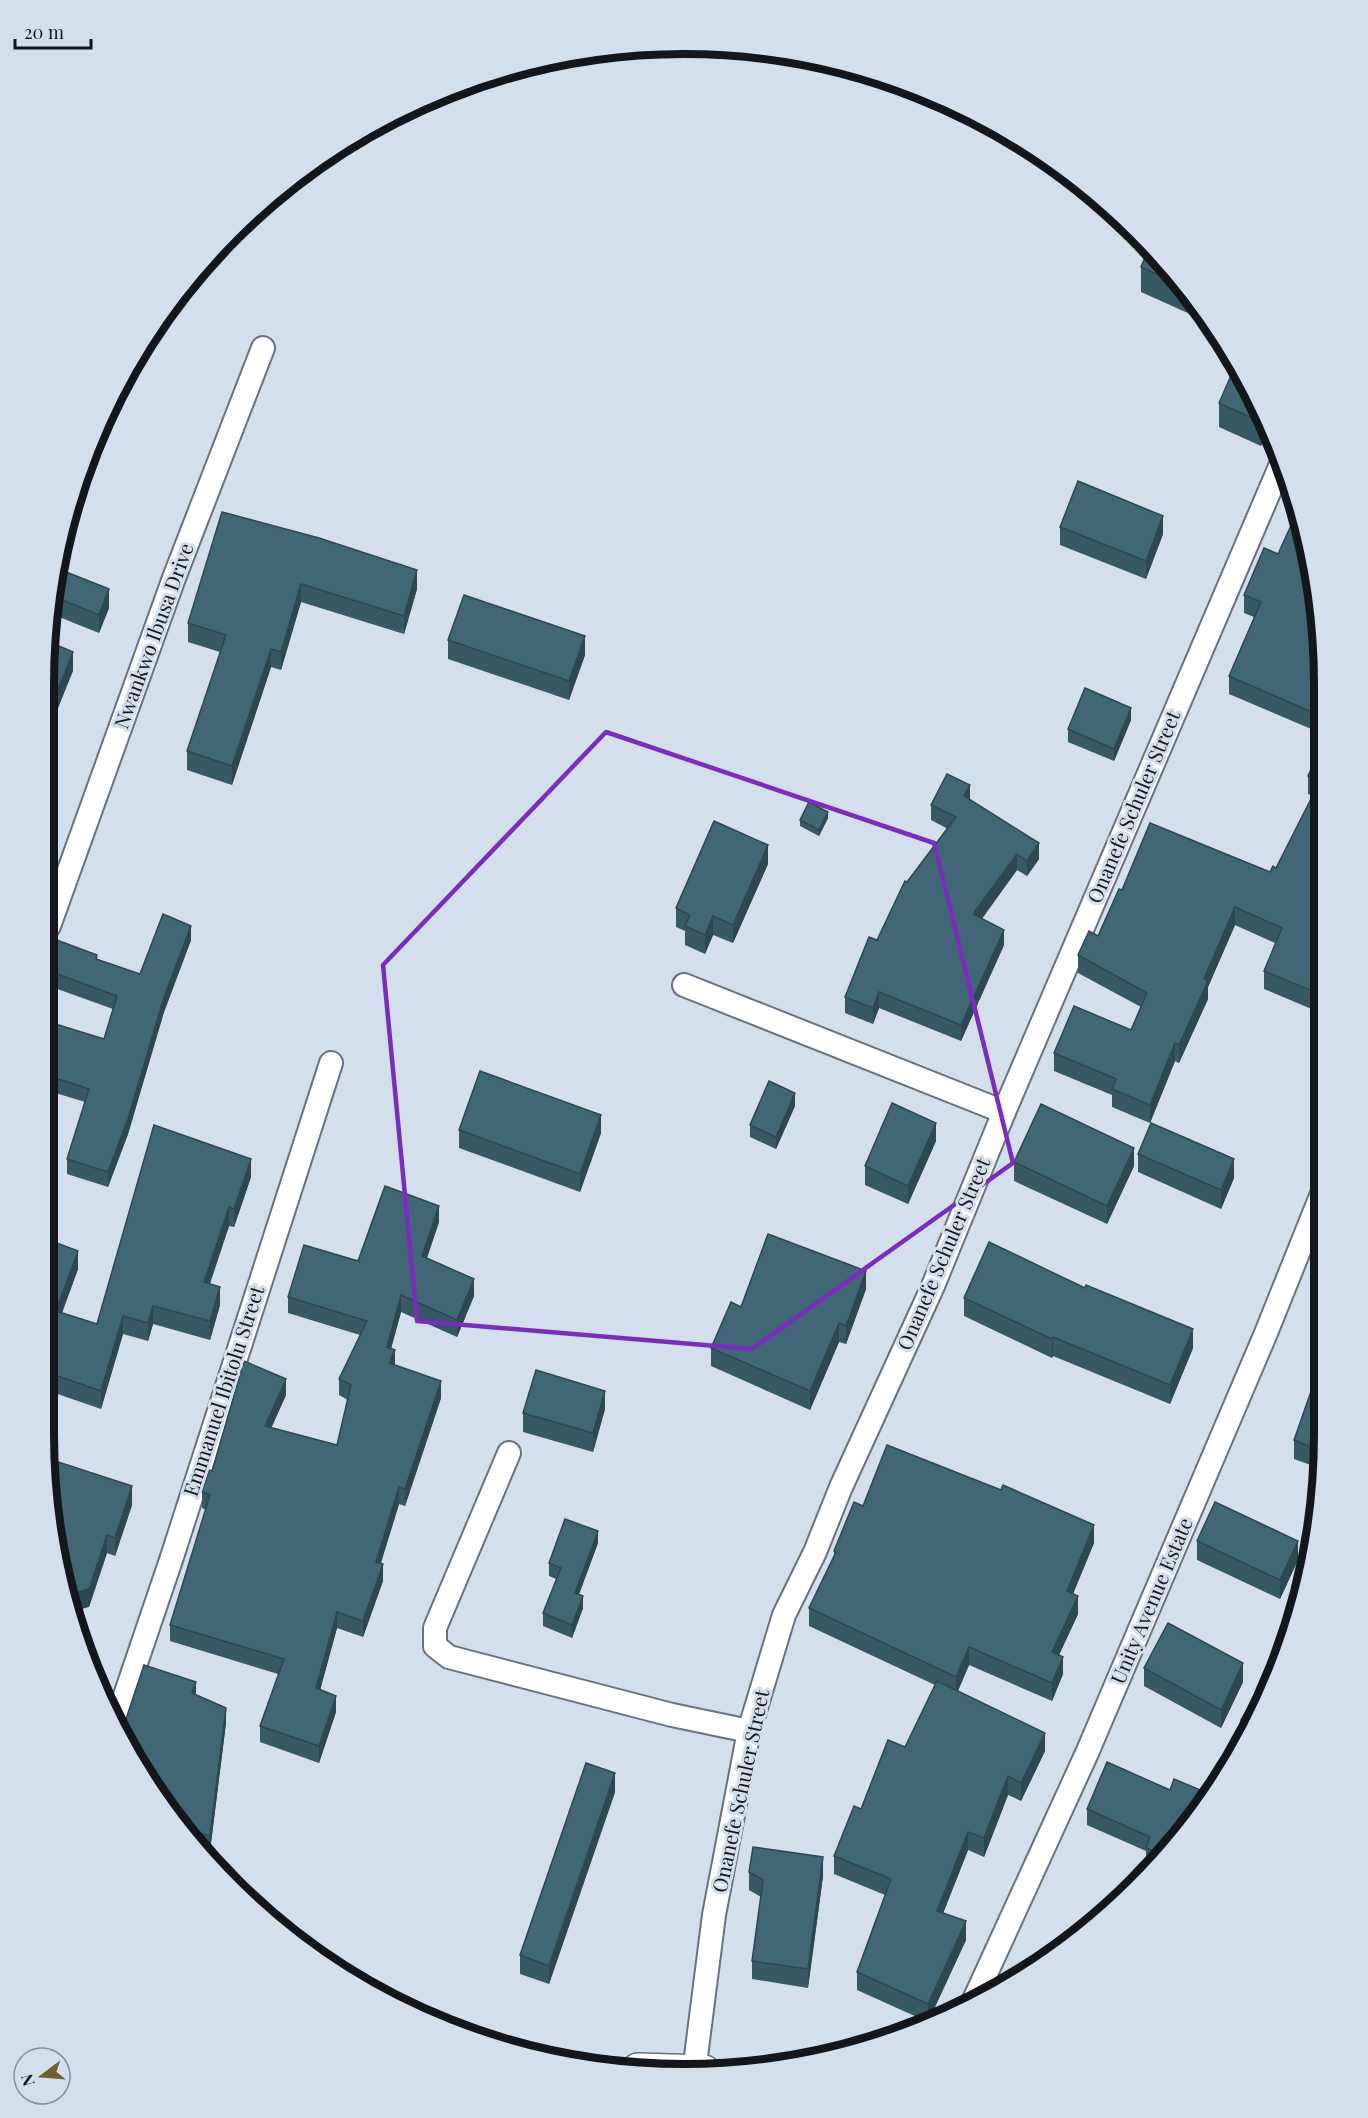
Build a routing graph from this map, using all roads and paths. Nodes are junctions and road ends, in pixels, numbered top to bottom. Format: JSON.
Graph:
{"nodes":[{"id":1,"x":263,"y":348,"type":"dead end"},
{"id":2,"x":1278,"y":472,"type":"edge"},
{"id":3,"x":54,"y":912,"type":"edge"},
{"id":4,"x":684,"y":985,"type":"dead end"},
{"id":5,"x":331,"y":1062,"type":"dead end"},
{"id":6,"x":1004,"y":1112,"type":"junction"},
{"id":7,"x":1314,"y":1214,"type":"edge"},
{"id":8,"x":509,"y":1453,"type":"dead end"},
{"id":9,"x":119,"y":1713,"type":"edge"},
{"id":10,"x":749,"y":1731,"type":"junction"},
{"id":11,"x":978,"y":1991,"type":"edge"},
{"id":12,"x":700,"y":2064,"type":"edge"}],
"edges":[{"from":1,"to":3,"type":"street","name":"Nwankwo Ibusa Drive"},
{"from":2,"to":6,"type":"street","name":"Onanefe Schuler Street"},
{"from":4,"to":6,"type":"street"},
{"from":5,"to":9,"type":"street","name":"Emmanuel Ibitolu Street"},
{"from":6,"to":10,"type":"street","name":"Onanefe Schuler Street"},
{"from":7,"to":11,"type":"street","name":"Unity Avenue Estate"},
{"from":8,"to":10,"type":"street"},
{"from":10,"to":12,"type":"street","name":"Onanefe Schuler Street"}]}
